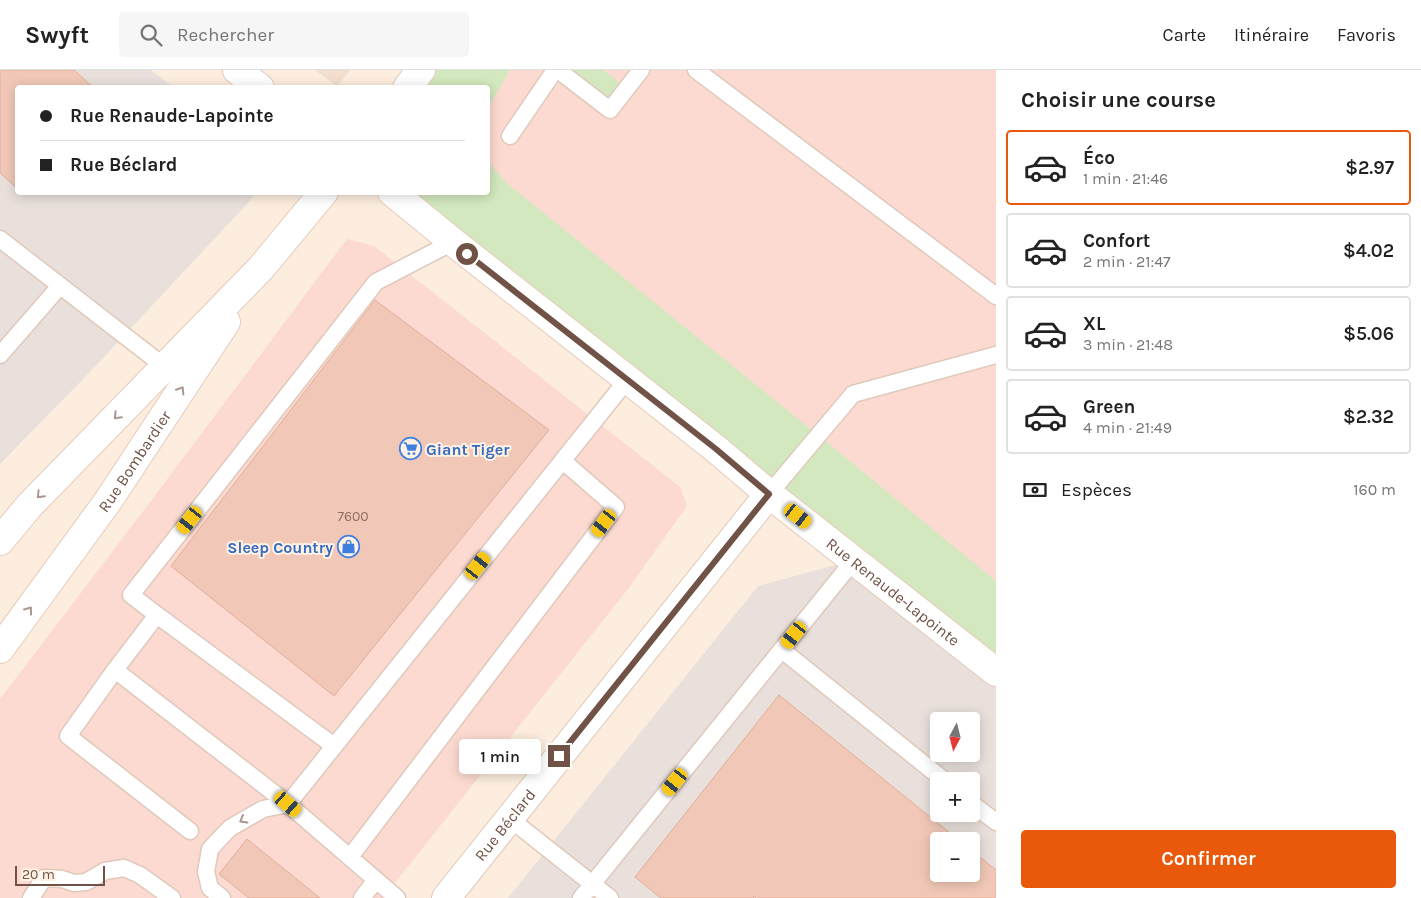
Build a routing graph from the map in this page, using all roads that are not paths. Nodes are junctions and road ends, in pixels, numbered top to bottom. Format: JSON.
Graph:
{"nodes":[{"id":1,"x":237,"y":70,"type":"edge"},
{"id":2,"x":420,"y":70,"type":"edge"},
{"id":3,"x":556,"y":70,"type":"edge"},
{"id":4,"x":641,"y":70,"type":"edge"},
{"id":5,"x":696,"y":70,"type":"edge"},
{"id":6,"x":256,"y":85,"type":"edge"},
{"id":7,"x":409,"y":85,"type":"edge"},
{"id":8,"x":510,"y":136,"type":"dead end"},
{"id":9,"x":322,"y":195,"type":"edge"},
{"id":10,"x":396,"y":195,"type":"edge"},
{"id":11,"x":0,"y":239,"type":"edge"},
{"id":12,"x":453,"y":242,"type":"junction"},
{"id":13,"x":261,"y":268,"type":"junction"},
{"id":14,"x":60,"y":286,"type":"junction"},
{"id":15,"x":996,"y":296,"type":"edge"},
{"id":16,"x":0,"y":355,"type":"edge"},
{"id":17,"x":996,"y":355,"type":"edge"},
{"id":18,"x":165,"y":367,"type":"junction"},
{"id":19,"x":627,"y":380,"type":"junction"},
{"id":20,"x":562,"y":461,"type":"junction"},
{"id":21,"x":769,"y":494,"type":"junction"},
{"id":22,"x":0,"y":541,"type":"edge"},
{"id":23,"x":854,"y":560,"type":"junction"},
{"id":24,"x":157,"y":615,"type":"junction"},
{"id":25,"x":0,"y":649,"type":"edge"},
{"id":26,"x":782,"y":650,"type":"junction"},
{"id":27,"x":115,"y":670,"type":"junction"},
{"id":28,"x":996,"y":672,"type":"edge"},
{"id":29,"x":334,"y":746,"type":"junction"},
{"id":30,"x":934,"y":772,"type":"edge"},
{"id":31,"x":288,"y":804,"type":"junction"},
{"id":32,"x":980,"y":809,"type":"edge"},
{"id":33,"x":509,"y":818,"type":"junction"},
{"id":34,"x":996,"y":822,"type":"edge"},
{"id":35,"x":190,"y":831,"type":"dead end"},
{"id":36,"x":350,"y":857,"type":"junction"},
{"id":37,"x":376,"y":880,"type":"junction"},
{"id":38,"x":592,"y":884,"type":"junction"},
{"id":39,"x":31,"y":898,"type":"edge"},
{"id":40,"x":172,"y":898,"type":"edge"},
{"id":41,"x":222,"y":898,"type":"edge"},
{"id":42,"x":362,"y":898,"type":"edge"},
{"id":43,"x":397,"y":898,"type":"edge"},
{"id":44,"x":446,"y":898,"type":"edge"},
{"id":45,"x":581,"y":898,"type":"edge"},
{"id":46,"x":610,"y":898,"type":"edge"}],
"edges":[{"from":1,"to":6,"type":"street"},
{"from":2,"to":7,"type":"street"},
{"from":3,"to":4,"type":"lane"},
{"from":3,"to":8,"type":"lane"},
{"from":5,"to":15,"type":"lane"},
{"from":9,"to":13,"type":"street","name":"Rue Bombardier"},
{"from":10,"to":12,"type":"street","name":"Rue Renaude-Lapointe"},
{"from":11,"to":14,"type":"lane"},
{"from":12,"to":19,"type":"street","name":"Rue Renaude-Lapointe"},
{"from":12,"to":24,"type":"lane"},
{"from":13,"to":18,"type":"street","name":"Rue Bombardier"},
{"from":25,"to":13,"type":"street","name":"Rue Bombardier","one_way":true},
{"from":14,"to":16,"type":"lane"},
{"from":14,"to":18,"type":"lane"},
{"from":17,"to":21,"type":"lane"},
{"from":18,"to":22,"type":"street","name":"Rue Bombardier","one_way":true},
{"from":19,"to":20,"type":"lane"},
{"from":19,"to":21,"type":"street","name":"Rue Renaude-Lapointe"},
{"from":20,"to":29,"type":"lane"},
{"from":20,"to":36,"type":"lane"},
{"from":21,"to":23,"type":"street","name":"Rue Renaude-Lapointe"},
{"from":21,"to":33,"type":"street","name":"Rue Béclard"},
{"from":23,"to":26,"type":"lane"},
{"from":23,"to":28,"type":"street","name":"Rue Renaude-Lapointe"},
{"from":24,"to":27,"type":"lane"},
{"from":24,"to":29,"type":"lane"},
{"from":26,"to":30,"type":"lane"},
{"from":26,"to":38,"type":"lane"},
{"from":27,"to":31,"type":"lane"},
{"from":27,"to":35,"type":"lane"},
{"from":29,"to":31,"type":"lane"},
{"from":31,"to":36,"type":"lane"},
{"from":31,"to":41,"type":"lane","one_way":true},
{"from":32,"to":34,"type":"lane"},
{"from":33,"to":38,"type":"lane"},
{"from":33,"to":44,"type":"street","name":"Rue Béclard"},
{"from":36,"to":37,"type":"lane"},
{"from":37,"to":42,"type":"lane"},
{"from":37,"to":43,"type":"lane"},
{"from":38,"to":45,"type":"lane"},
{"from":38,"to":46,"type":"lane"},
{"from":39,"to":40,"type":"lane"}]}
